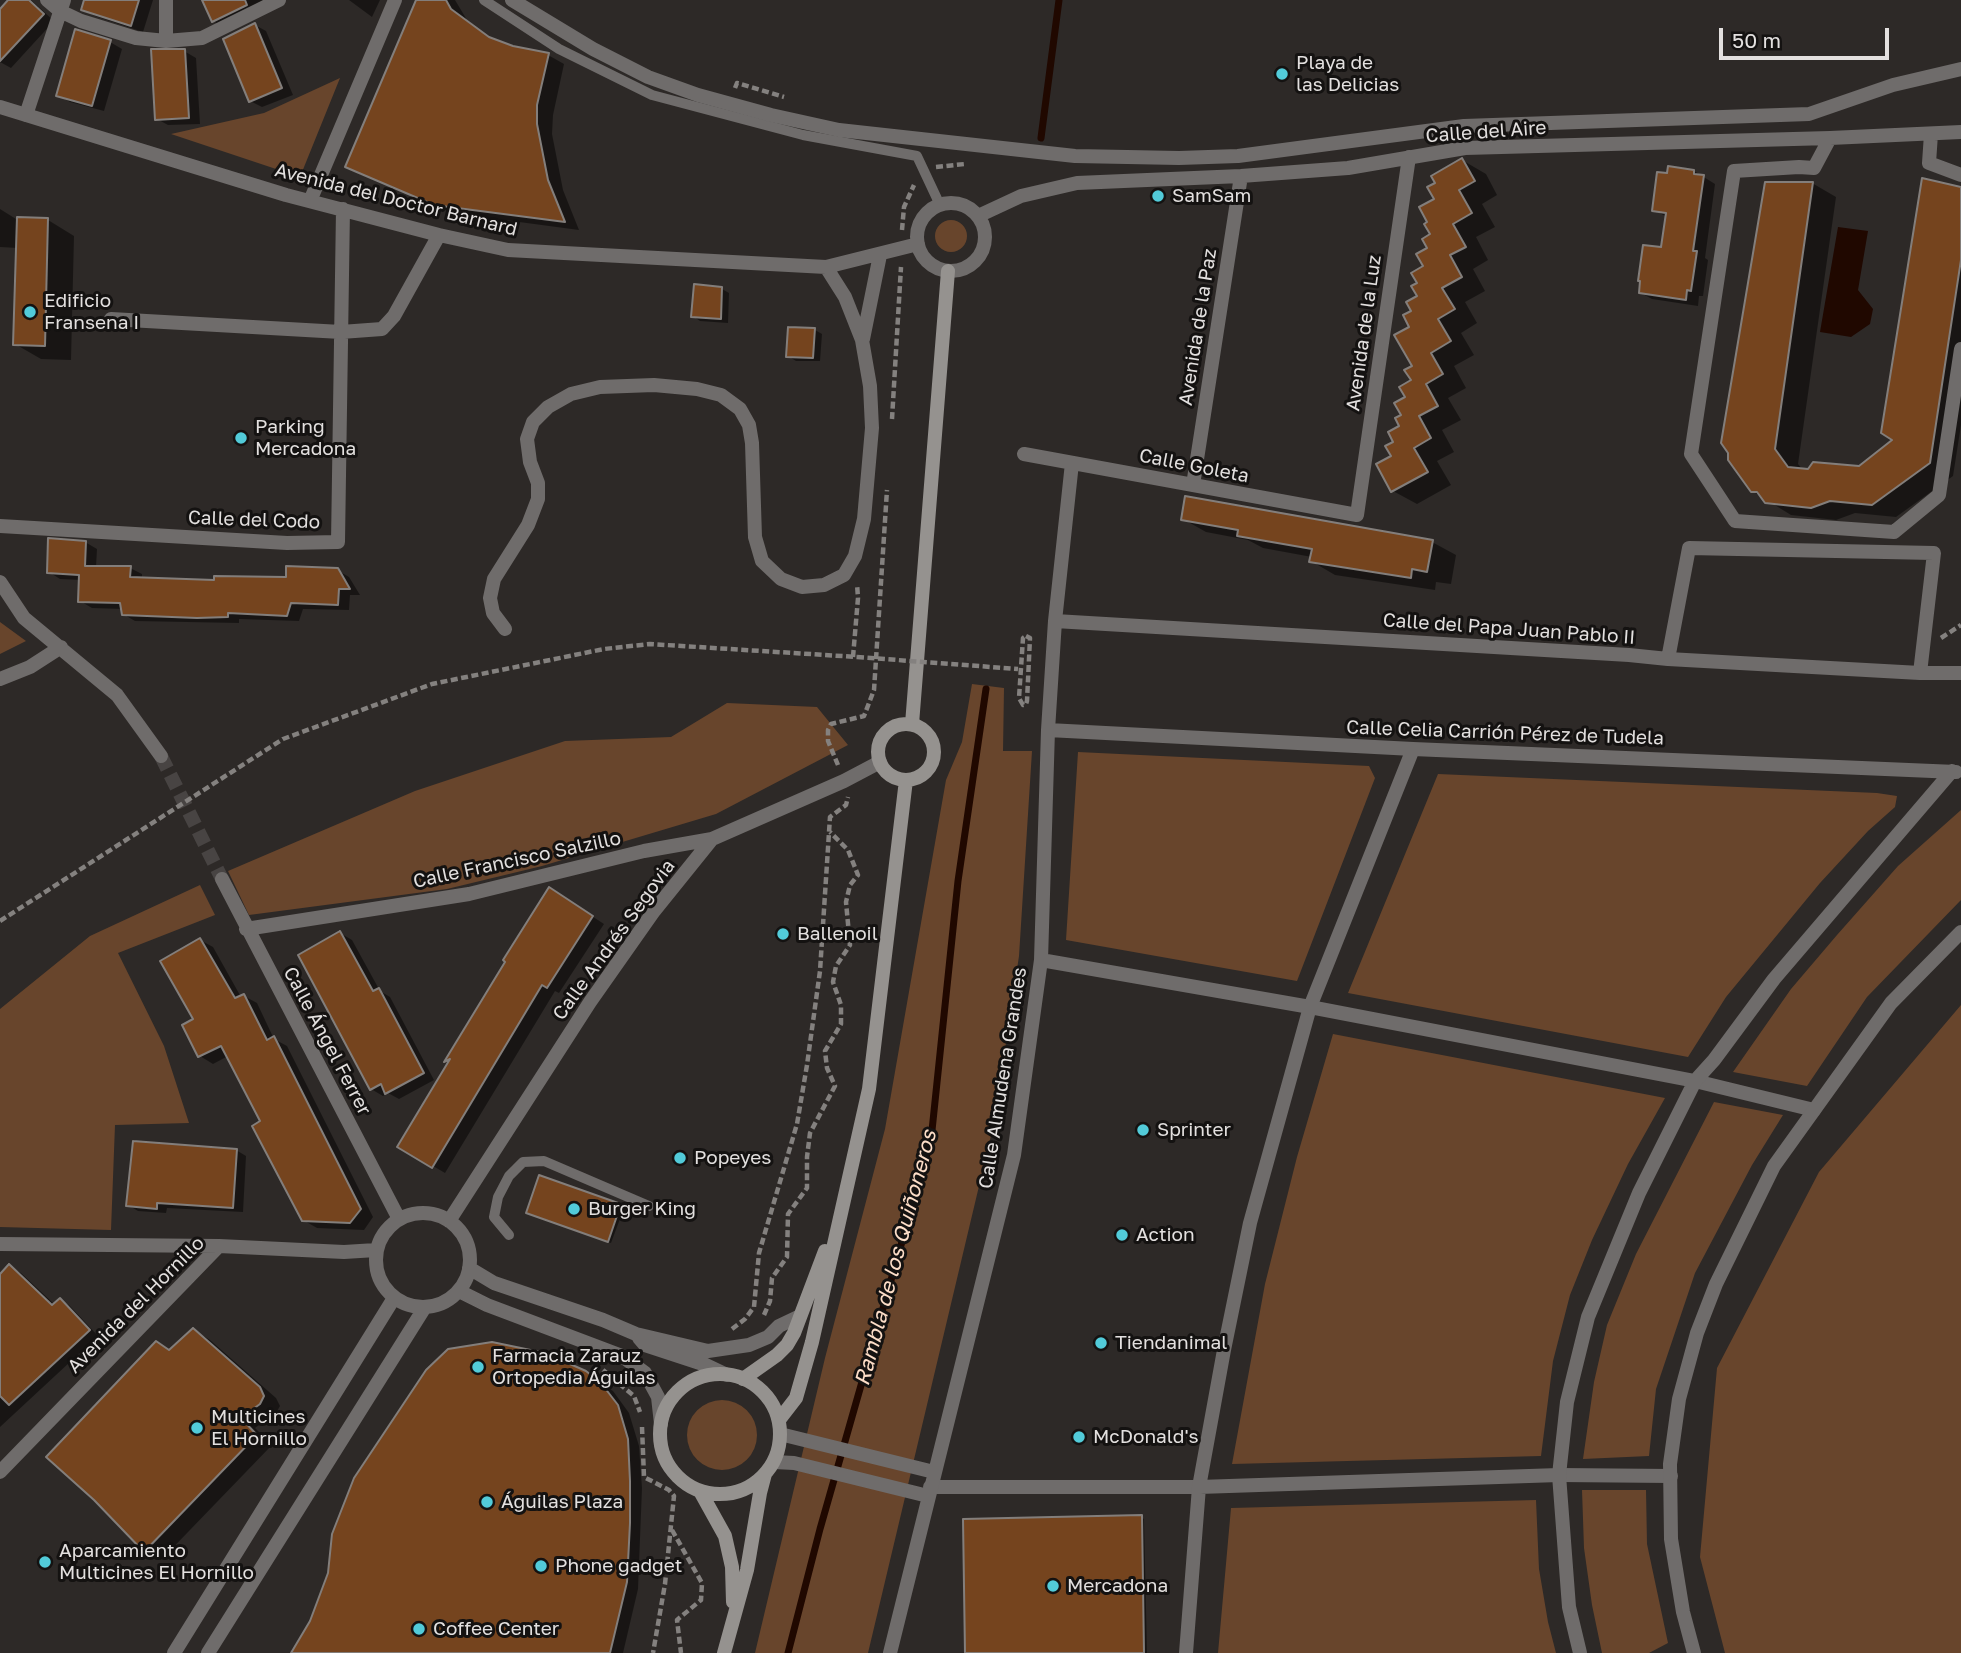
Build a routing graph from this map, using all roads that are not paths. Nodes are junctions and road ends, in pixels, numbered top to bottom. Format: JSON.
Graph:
{"nodes":[{"id":1,"x":47,"y":0,"type":"edge"},
{"id":2,"x":166,"y":0,"type":"edge"},
{"id":3,"x":279,"y":0,"type":"edge"},
{"id":4,"x":396,"y":0,"type":"edge"},
{"id":5,"x":484,"y":0,"type":"edge"},
{"id":6,"x":512,"y":0,"type":"edge"},
{"id":7,"x":62,"y":6,"type":"edge"},
{"id":8,"x":166,"y":41,"type":"junction"},
{"id":9,"x":1961,"y":69,"type":"edge"},
{"id":10,"x":0,"y":107,"type":"edge"},
{"id":11,"x":26,"y":115,"type":"junction"},
{"id":12,"x":1961,"y":132,"type":"edge"},
{"id":13,"x":1931,"y":134,"type":"junction"},
{"id":14,"x":1830,"y":138,"type":"junction"},
{"id":15,"x":1409,"y":157,"type":"junction"},
{"id":16,"x":1961,"y":175,"type":"edge"},
{"id":17,"x":1241,"y":176,"type":"junction"},
{"id":18,"x":310,"y":201,"type":"junction"},
{"id":19,"x":940,"y":205,"type":"junction"},
{"id":20,"x":343,"y":209,"type":"junction"},
{"id":21,"x":978,"y":216,"type":"junction"},
{"id":22,"x":439,"y":235,"type":"junction"},
{"id":23,"x":918,"y":244,"type":"junction"},
{"id":24,"x":880,"y":255,"type":"junction"},
{"id":25,"x":826,"y":267,"type":"junction"},
{"id":26,"x":948,"y":271,"type":"junction"},
{"id":27,"x":111,"y":320,"type":"dead end"},
{"id":28,"x":341,"y":331,"type":"junction"},
{"id":29,"x":862,"y":340,"type":"junction"},
{"id":30,"x":1961,"y":349,"type":"edge"},
{"id":31,"x":1024,"y":454,"type":"dead end"},
{"id":32,"x":1072,"y":463,"type":"junction"},
{"id":33,"x":1193,"y":485,"type":"junction"},
{"id":34,"x":1357,"y":515,"type":"joint"},
{"id":35,"x":0,"y":526,"type":"edge"},
{"id":36,"x":0,"y":582,"type":"edge"},
{"id":37,"x":1055,"y":621,"type":"junction"},
{"id":38,"x":505,"y":629,"type":"dead end"},
{"id":39,"x":61,"y":648,"type":"junction"},
{"id":40,"x":1668,"y":659,"type":"junction"},
{"id":41,"x":1920,"y":673,"type":"junction"},
{"id":42,"x":1961,"y":673,"type":"edge"},
{"id":43,"x":0,"y":679,"type":"edge"},
{"id":44,"x":912,"y":724,"type":"junction"},
{"id":45,"x":1048,"y":730,"type":"junction"},
{"id":46,"x":1413,"y":749,"type":"junction"},
{"id":47,"x":161,"y":756,"type":"tunnel mouth"},
{"id":48,"x":880,"y":762,"type":"junction"},
{"id":49,"x":1957,"y":772,"type":"edge"},
{"id":50,"x":906,"y":780,"type":"junction"},
{"id":51,"x":712,"y":839,"type":"junction"},
{"id":52,"x":222,"y":879,"type":"tunnel mouth"},
{"id":53,"x":246,"y":929,"type":"junction"},
{"id":54,"x":1961,"y":932,"type":"edge"},
{"id":55,"x":1041,"y":960,"type":"junction"},
{"id":56,"x":1310,"y":1007,"type":"junction"},
{"id":57,"x":1695,"y":1081,"type":"junction"},
{"id":58,"x":1814,"y":1110,"type":"junction"},
{"id":59,"x":649,"y":1206,"type":"dead end"},
{"id":60,"x":841,"y":1211,"type":"junction"},
{"id":61,"x":399,"y":1219,"type":"junction"},
{"id":62,"x":449,"y":1221,"type":"junction"},
{"id":63,"x":509,"y":1235,"type":"dead end"},
{"id":64,"x":0,"y":1244,"type":"edge"},
{"id":65,"x":219,"y":1246,"type":"junction"},
{"id":66,"x":376,"y":1250,"type":"junction"},
{"id":67,"x":469,"y":1268,"type":"junction"},
{"id":68,"x":458,"y":1291,"type":"junction"},
{"id":69,"x":394,"y":1298,"type":"junction"},
{"id":70,"x":425,"y":1307,"type":"junction"},
{"id":71,"x":800,"y":1316,"type":"junction"},
{"id":72,"x":636,"y":1334,"type":"junction"},
{"id":73,"x":727,"y":1375,"type":"junction"},
{"id":74,"x":743,"y":1379,"type":"junction"},
{"id":75,"x":661,"y":1424,"type":"junction"},
{"id":76,"x":780,"y":1427,"type":"junction"},
{"id":77,"x":769,"y":1468,"type":"junction"},
{"id":78,"x":0,"y":1472,"type":"edge"},
{"id":79,"x":934,"y":1472,"type":"junction"},
{"id":80,"x":1559,"y":1475,"type":"junction"},
{"id":81,"x":1671,"y":1476,"type":"junction"},
{"id":82,"x":1199,"y":1487,"type":"junction"},
{"id":83,"x":700,"y":1491,"type":"junction"},
{"id":84,"x":929,"y":1492,"type":"junction"},
{"id":85,"x":733,"y":1615,"type":"junction"},
{"id":86,"x":174,"y":1653,"type":"edge"},
{"id":87,"x":208,"y":1653,"type":"edge"},
{"id":88,"x":723,"y":1653,"type":"edge"},
{"id":89,"x":890,"y":1653,"type":"edge"},
{"id":90,"x":1186,"y":1653,"type":"edge"},
{"id":91,"x":1580,"y":1653,"type":"edge"},
{"id":92,"x":1694,"y":1653,"type":"edge"}],
"edges":[{"from":1,"to":7,"type":"street"},
{"from":2,"to":8,"type":"street"},
{"from":3,"to":8,"type":"street"},
{"from":4,"to":18,"type":"street"},
{"from":5,"to":19,"type":"lane"},
{"from":6,"to":9,"type":"street"},
{"from":7,"to":8,"type":"street"},
{"from":7,"to":11,"type":"street"},
{"from":10,"to":11,"type":"street","name":"Avenida del Doctor Barnard"},
{"from":11,"to":18,"type":"street","name":"Avenida del Doctor Barnard"},
{"from":12,"to":13,"type":"street","name":"Calle del Aire"},
{"from":13,"to":14,"type":"street","name":"Calle del Aire"},
{"from":13,"to":16,"type":"street"},
{"from":14,"to":15,"type":"street","name":"Calle del Aire"},
{"from":14,"to":30,"type":"street"},
{"from":15,"to":17,"type":"street","name":"Calle del Aire"},
{"from":15,"to":34,"type":"street","name":"Avenida de la Luz"},
{"from":17,"to":21,"type":"street","name":"Calle del Aire"},
{"from":17,"to":33,"type":"street","name":"Avenida de la Paz"},
{"from":18,"to":20,"type":"street","name":"Avenida del Doctor Barnard"},
{"from":19,"to":21,"type":"street"},
{"from":19,"to":23,"type":"street"},
{"from":20,"to":22,"type":"street","name":"Avenida del Doctor Barnard"},
{"from":20,"to":28,"type":"street","name":"Calle del Codo"},
{"from":21,"to":26,"type":"street"},
{"from":22,"to":25,"type":"street","name":"Avenida del Doctor Barnard"},
{"from":22,"to":28,"type":"street"},
{"from":23,"to":24,"type":"street","name":"Avenida del Doctor Barnard"},
{"from":23,"to":26,"type":"street"},
{"from":24,"to":25,"type":"street","name":"Avenida del Doctor Barnard"},
{"from":24,"to":29,"type":"street"},
{"from":25,"to":29,"type":"street"},
{"from":26,"to":44,"type":"main road"},
{"from":27,"to":28,"type":"street"},
{"from":28,"to":35,"type":"street","name":"Calle del Codo"},
{"from":29,"to":38,"type":"street"},
{"from":31,"to":32,"type":"street","name":"Calle Goleta"},
{"from":32,"to":33,"type":"street","name":"Calle Goleta"},
{"from":32,"to":37,"type":"street","name":"Calle Almudena Grandes"},
{"from":33,"to":34,"type":"street","name":"Calle Goleta"},
{"from":36,"to":39,"type":"street"},
{"from":37,"to":40,"type":"street","name":"Calle del Papa Juan Pablo II"},
{"from":37,"to":45,"type":"street","name":"Calle Almudena Grandes"},
{"from":39,"to":43,"type":"street"},
{"from":39,"to":47,"type":"street"},
{"from":40,"to":41,"type":"street","name":"Calle del Papa Juan Pablo II"},
{"from":40,"to":41,"type":"street"},
{"from":41,"to":42,"type":"street","name":"Calle del Papa Juan Pablo II"},
{"from":44,"to":48,"type":"main road"},
{"from":44,"to":50,"type":"main road"},
{"from":45,"to":46,"type":"street","name":"Calle Celia Carrión Pérez de Tudela"},
{"from":45,"to":55,"type":"street","name":"Calle Almudena Grandes"},
{"from":46,"to":49,"type":"street","name":"Calle Celia Carrión Pérez de Tudela"},
{"from":46,"to":56,"type":"street"},
{"from":48,"to":50,"type":"main road"},
{"from":48,"to":51,"type":"street","name":"Calle Andrés Segovia"},
{"from":49,"to":57,"type":"street"},
{"from":50,"to":60,"type":"main road"},
{"from":51,"to":53,"type":"street","name":"Calle Francisco Salzillo"},
{"from":51,"to":62,"type":"street","name":"Calle Andrés Segovia"},
{"from":52,"to":53,"type":"street","name":"Calle Ángel Ferrer"},
{"from":53,"to":61,"type":"street","name":"Calle Ángel Ferrer"},
{"from":54,"to":58,"type":"street"},
{"from":55,"to":56,"type":"street"},
{"from":55,"to":79,"type":"street","name":"Calle Almudena Grandes"},
{"from":56,"to":57,"type":"street"},
{"from":56,"to":82,"type":"street"},
{"from":57,"to":58,"type":"street"},
{"from":57,"to":80,"type":"street"},
{"from":58,"to":81,"type":"street"},
{"from":59,"to":63,"type":"lane"},
{"from":60,"to":71,"type":"main road"},
{"from":60,"to":76,"type":"main road"},
{"from":61,"to":62,"type":"street"},
{"from":61,"to":66,"type":"street"},
{"from":62,"to":67,"type":"street"},
{"from":64,"to":65,"type":"street"},
{"from":65,"to":66,"type":"street","name":"Avenida del Hornillo"},
{"from":65,"to":78,"type":"street","name":"Avenida del Hornillo"},
{"from":66,"to":69,"type":"street"},
{"from":67,"to":68,"type":"street"},
{"from":67,"to":72,"type":"street"},
{"from":68,"to":70,"type":"street"},
{"from":68,"to":75,"type":"street"},
{"from":69,"to":70,"type":"street"},
{"from":69,"to":86,"type":"street"},
{"from":70,"to":87,"type":"street"},
{"from":71,"to":72,"type":"street"},
{"from":71,"to":74,"type":"main road"},
{"from":72,"to":73,"type":"street"},
{"from":73,"to":74,"type":"main road"},
{"from":73,"to":75,"type":"main road"},
{"from":74,"to":76,"type":"main road"},
{"from":75,"to":83,"type":"main road"},
{"from":76,"to":77,"type":"main road"},
{"from":76,"to":79,"type":"street"},
{"from":77,"to":83,"type":"main road"},
{"from":77,"to":84,"type":"street"},
{"from":77,"to":85,"type":"main road"},
{"from":79,"to":84,"type":"street","name":"Calle Almudena Grandes"},
{"from":80,"to":81,"type":"street"},
{"from":80,"to":82,"type":"street"},
{"from":80,"to":91,"type":"street"},
{"from":81,"to":92,"type":"street"},
{"from":82,"to":84,"type":"street"},
{"from":82,"to":90,"type":"street"},
{"from":83,"to":85,"type":"main road"},
{"from":84,"to":89,"type":"street","name":"Calle Almudena Grandes"},
{"from":85,"to":88,"type":"main road"}]}
